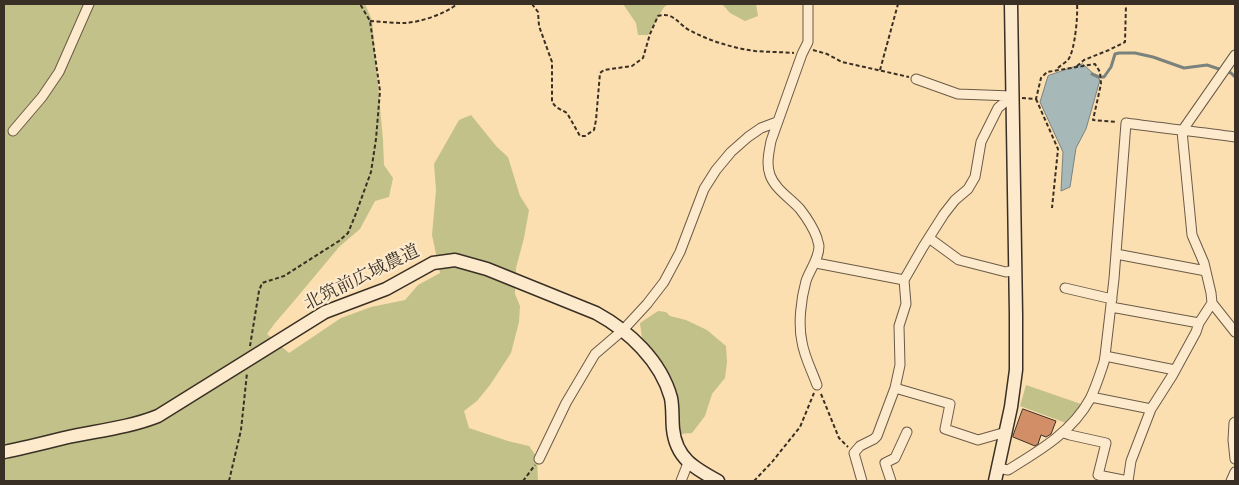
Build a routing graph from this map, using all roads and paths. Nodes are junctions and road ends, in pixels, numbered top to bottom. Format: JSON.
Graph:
{"nodes":[{"id":1,"x":89,"y":4,"type":"edge"},
{"id":2,"x":360,"y":4,"type":"edge"},
{"id":3,"x":457,"y":4,"type":"edge"},
{"id":4,"x":532,"y":4,"type":"edge"},
{"id":5,"x":808,"y":4,"type":"edge"},
{"id":6,"x":898,"y":4,"type":"edge"},
{"id":7,"x":1011,"y":4,"type":"edge"},
{"id":8,"x":1077,"y":4,"type":"edge"},
{"id":9,"x":1126,"y":4,"type":"edge"},
{"id":10,"x":370,"y":21,"type":"junction"},
{"id":11,"x":804,"y":51,"type":"junction"},
{"id":12,"x":1235,"y":55,"type":"edge"},
{"id":13,"x":1076,"y":67,"type":"junction"},
{"id":14,"x":1056,"y":69,"type":"junction"},
{"id":15,"x":880,"y":70,"type":"junction"},
{"id":16,"x":916,"y":79,"type":"joint"},
{"id":17,"x":1012,"y":96,"type":"junction"},
{"id":18,"x":1036,"y":100,"type":"junction"},
{"id":19,"x":777,"y":122,"type":"junction"},
{"id":20,"x":1126,"y":123,"type":"junction"},
{"id":21,"x":13,"y":131,"type":"dead end"},
{"id":22,"x":1182,"y":131,"type":"junction"},
{"id":23,"x":1235,"y":137,"type":"edge"},
{"id":24,"x":1052,"y":208,"type":"dead end"},
{"id":25,"x":929,"y":238,"type":"junction"},
{"id":26,"x":1116,"y":254,"type":"junction"},
{"id":27,"x":816,"y":263,"type":"junction"},
{"id":28,"x":1015,"y":270,"type":"junction"},
{"id":29,"x":1206,"y":271,"type":"junction"},
{"id":30,"x":904,"y":280,"type":"junction"},
{"id":31,"x":1065,"y":288,"type":"dead end"},
{"id":32,"x":1111,"y":303,"type":"junction"},
{"id":33,"x":1212,"y":303,"type":"junction"},
{"id":34,"x":1199,"y":323,"type":"junction"},
{"id":35,"x":623,"y":330,"type":"junction"},
{"id":36,"x":1235,"y":332,"type":"edge"},
{"id":37,"x":1105,"y":356,"type":"junction"},
{"id":38,"x":248,"y":360,"type":"junction"},
{"id":39,"x":1175,"y":370,"type":"junction"},
{"id":40,"x":817,"y":385,"type":"junction"},
{"id":41,"x":894,"y":388,"type":"junction"},
{"id":42,"x":1091,"y":397,"type":"junction"},
{"id":43,"x":1151,"y":409,"type":"junction"},
{"id":44,"x":1235,"y":422,"type":"edge"},
{"id":45,"x":907,"y":432,"type":"dead end"},
{"id":46,"x":1006,"y":432,"type":"junction"},
{"id":47,"x":1064,"y":433,"type":"junction"},
{"id":48,"x":4,"y":452,"type":"edge"},
{"id":49,"x":854,"y":454,"type":"junction"},
{"id":50,"x":539,"y":459,"type":"joint"},
{"id":51,"x":1235,"y":459,"type":"edge"},
{"id":52,"x":688,"y":463,"type":"junction"},
{"id":53,"x":998,"y":468,"type":"junction"},
{"id":54,"x":1235,"y":472,"type":"edge"},
{"id":55,"x":229,"y":481,"type":"edge"},
{"id":56,"x":523,"y":481,"type":"edge"},
{"id":57,"x":680,"y":481,"type":"edge"},
{"id":58,"x":718,"y":481,"type":"edge"},
{"id":59,"x":754,"y":481,"type":"edge"},
{"id":60,"x":862,"y":481,"type":"edge"},
{"id":61,"x":891,"y":481,"type":"edge"},
{"id":62,"x":995,"y":481,"type":"edge"},
{"id":63,"x":1128,"y":481,"type":"edge"},
{"id":64,"x":1231,"y":481,"type":"edge"}],
"edges":[{"from":1,"to":21,"type":"street"},
{"from":2,"to":10,"type":"path"},
{"from":3,"to":10,"type":"path"},
{"from":4,"to":11,"type":"path"},
{"from":5,"to":11,"type":"street"},
{"from":6,"to":15,"type":"path"},
{"from":7,"to":17,"type":"street"},
{"from":8,"to":14,"type":"path"},
{"from":9,"to":13,"type":"path"},
{"from":10,"to":38,"type":"path"},
{"from":11,"to":15,"type":"path"},
{"from":11,"to":19,"type":"street"},
{"from":12,"to":22,"type":"street"},
{"from":13,"to":14,"type":"path"},
{"from":13,"to":20,"type":"path"},
{"from":14,"to":18,"type":"path"},
{"from":15,"to":16,"type":"path"},
{"from":16,"to":17,"type":"street"},
{"from":17,"to":18,"type":"path"},
{"from":17,"to":25,"type":"street"},
{"from":17,"to":28,"type":"street"},
{"from":18,"to":24,"type":"path"},
{"from":19,"to":27,"type":"street"},
{"from":19,"to":35,"type":"street"},
{"from":20,"to":22,"type":"street"},
{"from":20,"to":26,"type":"street"},
{"from":22,"to":23,"type":"street"},
{"from":22,"to":29,"type":"street"},
{"from":25,"to":28,"type":"street"},
{"from":25,"to":30,"type":"street"},
{"from":26,"to":29,"type":"street"},
{"from":26,"to":32,"type":"street"},
{"from":27,"to":30,"type":"street"},
{"from":27,"to":40,"type":"street"},
{"from":28,"to":46,"type":"street"},
{"from":29,"to":33,"type":"street"},
{"from":30,"to":41,"type":"street"},
{"from":31,"to":32,"type":"street"},
{"from":32,"to":34,"type":"street"},
{"from":32,"to":37,"type":"street"},
{"from":33,"to":34,"type":"street"},
{"from":33,"to":36,"type":"street"},
{"from":34,"to":39,"type":"street"},
{"from":35,"to":38,"type":"street","name":"北筑前広域農道"},
{"from":35,"to":50,"type":"street"},
{"from":35,"to":52,"type":"street","name":"北筑前広域農道"},
{"from":37,"to":39,"type":"street"},
{"from":37,"to":42,"type":"street"},
{"from":38,"to":48,"type":"street","name":"北筑前広域農道"},
{"from":38,"to":55,"type":"path"},
{"from":39,"to":43,"type":"street"},
{"from":40,"to":49,"type":"path"},
{"from":40,"to":59,"type":"path"},
{"from":41,"to":46,"type":"street"},
{"from":41,"to":49,"type":"street"},
{"from":42,"to":43,"type":"street"},
{"from":42,"to":47,"type":"street"},
{"from":43,"to":63,"type":"street"},
{"from":44,"to":51,"type":"street"},
{"from":45,"to":61,"type":"street"},
{"from":46,"to":53,"type":"street"},
{"from":47,"to":53,"type":"street"},
{"from":47,"to":63,"type":"street"},
{"from":49,"to":60,"type":"street"},
{"from":50,"to":56,"type":"path"},
{"from":52,"to":57,"type":"street"},
{"from":52,"to":58,"type":"street","name":"北筑前広域農道"},
{"from":53,"to":62,"type":"street"},
{"from":54,"to":64,"type":"street"}]}
